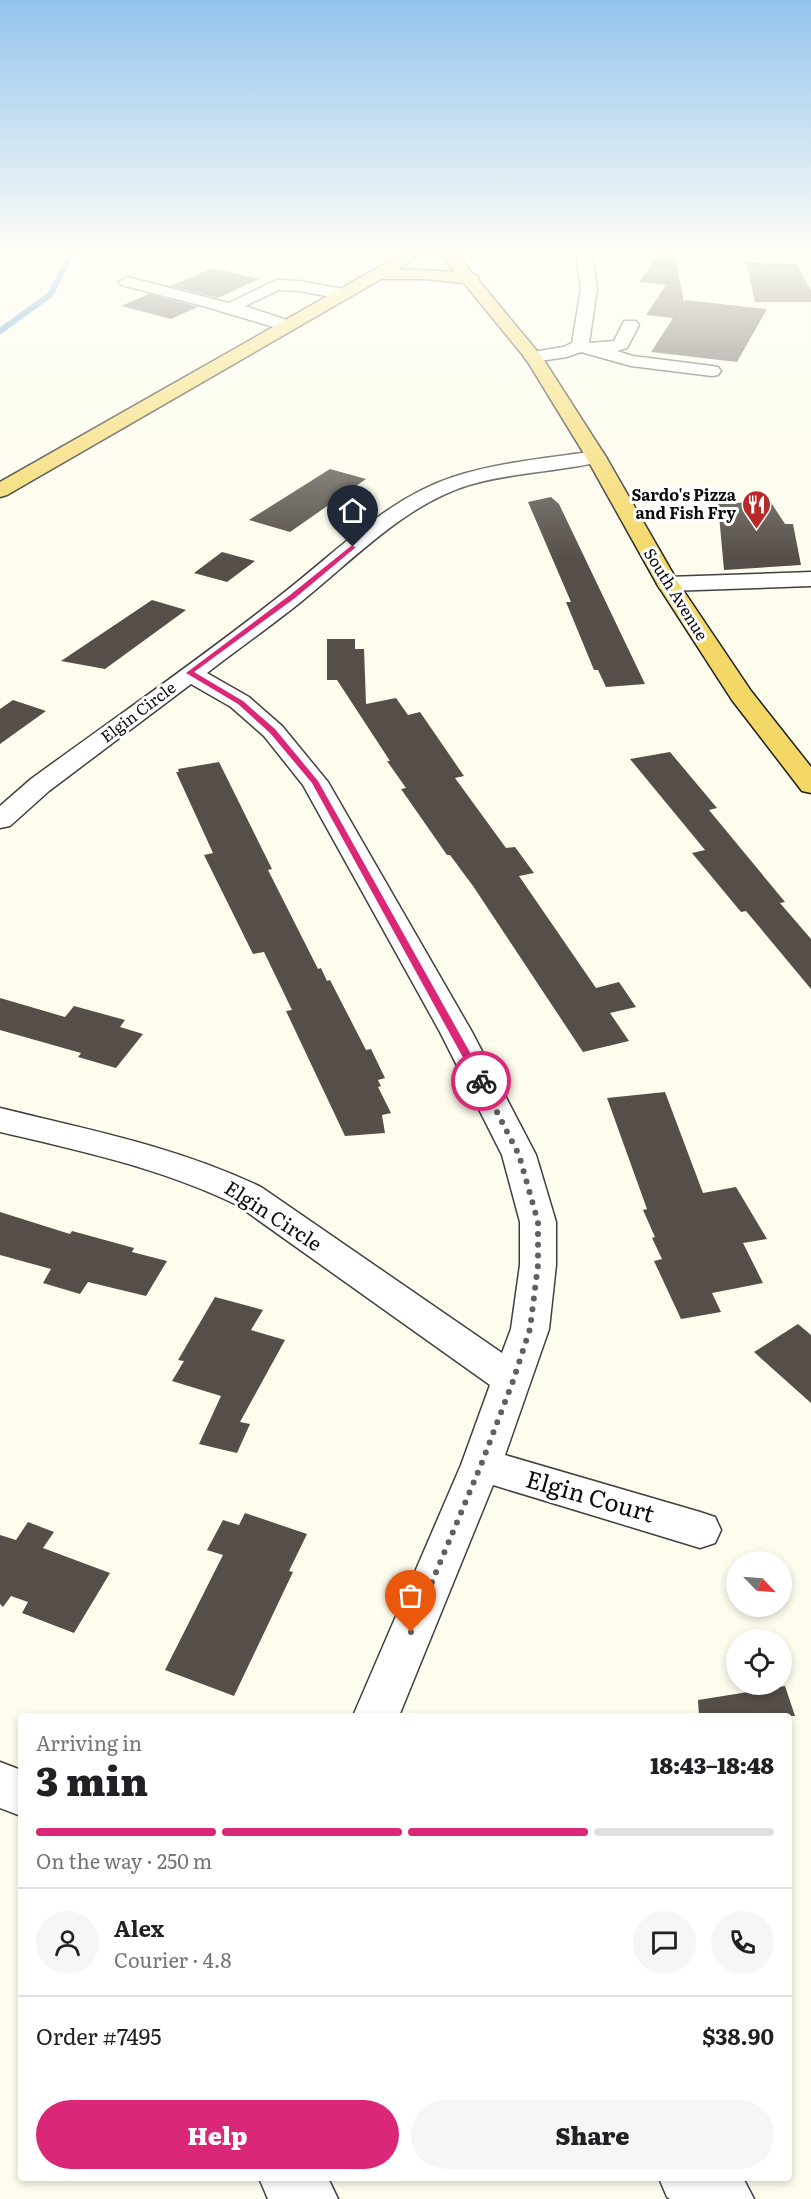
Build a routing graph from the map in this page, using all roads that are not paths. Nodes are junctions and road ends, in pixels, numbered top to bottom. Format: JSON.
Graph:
{"nodes":[{"id":1,"x":239,"y":354,"type":"edge"},
{"id":2,"x":529,"y":354,"type":"edge"},
{"id":3,"x":556,"y":354,"type":"edge"},
{"id":4,"x":608,"y":354,"type":"edge"},
{"id":5,"x":532,"y":357,"type":"junction"},
{"id":6,"x":712,"y":371,"type":"dead end"},
{"id":7,"x":596,"y":458,"type":"junction"},
{"id":8,"x":0,"y":491,"type":"edge"},
{"id":9,"x":811,"y":579,"type":"edge"},
{"id":10,"x":668,"y":584,"type":"junction"},
{"id":11,"x":190,"y":673,"type":"junction"},
{"id":12,"x":811,"y":785,"type":"edge"},
{"id":13,"x":0,"y":820,"type":"edge"},
{"id":14,"x":0,"y":1120,"type":"edge"},
{"id":15,"x":513,"y":1381,"type":"junction"},
{"id":16,"x":481,"y":1465,"type":"junction"},
{"id":17,"x":700,"y":1530,"type":"dead end"},
{"id":18,"x":377,"y":1713,"type":"edge"},
{"id":19,"x":0,"y":1785,"type":"edge"},
{"id":20,"x":18,"y":1793,"type":"edge"},
{"id":21,"x":289,"y":2181,"type":"edge"},
{"id":22,"x":692,"y":2181,"type":"edge"},
{"id":23,"x":310,"y":2199,"type":"edge"},
{"id":24,"x":726,"y":2199,"type":"edge"}],
"edges":[{"from":1,"to":8,"type":"main road"},
{"from":2,"to":5,"type":"main road","name":"South Avenue"},
{"from":3,"to":5,"type":"street"},
{"from":4,"to":6,"type":"street"},
{"from":5,"to":7,"type":"main road","name":"South Avenue"},
{"from":7,"to":10,"type":"main road","name":"South Avenue"},
{"from":7,"to":11,"type":"street","name":"Elgin Circle"},
{"from":9,"to":10,"type":"street"},
{"from":10,"to":12,"type":"main road","name":"South Avenue"},
{"from":11,"to":13,"type":"street","name":"Elgin Circle"},
{"from":11,"to":15,"type":"street"},
{"from":14,"to":15,"type":"street","name":"Elgin Circle"},
{"from":15,"to":16,"type":"street"},
{"from":16,"to":17,"type":"street","name":"Elgin Court"},
{"from":16,"to":18,"type":"street"},
{"from":19,"to":20,"type":"street"},
{"from":21,"to":23,"type":"street"},
{"from":22,"to":24,"type":"street"}]}
